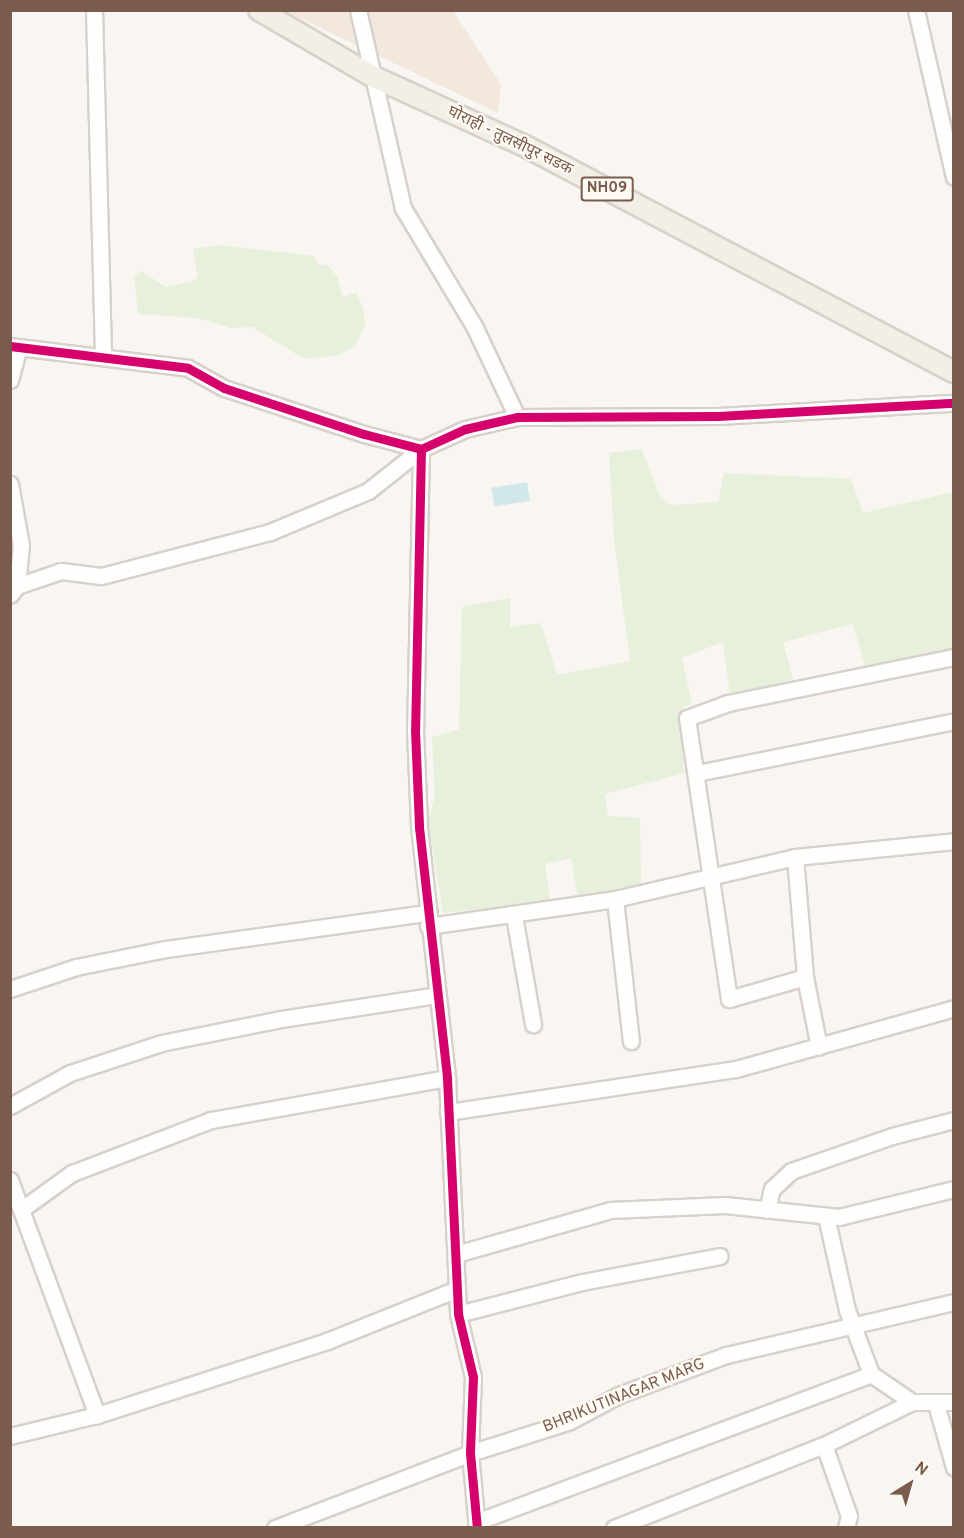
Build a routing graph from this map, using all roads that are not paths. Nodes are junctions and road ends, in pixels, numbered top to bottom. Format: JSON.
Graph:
{"nodes":[{"id":1,"x":94,"y":10,"type":"edge"},
{"id":2,"x":259,"y":10,"type":"edge"},
{"id":3,"x":358,"y":10,"type":"edge"},
{"id":4,"x":916,"y":10,"type":"edge"},
{"id":5,"x":372,"y":76,"type":"junction"},
{"id":6,"x":954,"y":177,"type":"edge"},
{"id":7,"x":15,"y":347,"type":"edge"},
{"id":8,"x":102,"y":356,"type":"junction"},
{"id":9,"x":954,"y":372,"type":"edge"},
{"id":10,"x":10,"y":380,"type":"edge"},
{"id":11,"x":954,"y":403,"type":"edge"},
{"id":12,"x":517,"y":417,"type":"junction"},
{"id":13,"x":421,"y":449,"type":"junction"},
{"id":14,"x":10,"y":484,"type":"edge"},
{"id":15,"x":14,"y":591,"type":"edge"},
{"id":16,"x":954,"y":657,"type":"edge"},
{"id":17,"x":954,"y":721,"type":"edge"},
{"id":18,"x":697,"y":773,"type":"junction"},
{"id":19,"x":954,"y":841,"type":"edge"},
{"id":20,"x":795,"y":857,"type":"junction"},
{"id":21,"x":711,"y":880,"type":"junction"},
{"id":22,"x":615,"y":899,"type":"junction"},
{"id":23,"x":514,"y":916,"type":"junction"},
{"id":24,"x":427,"y":919,"type":"junction"},
{"id":25,"x":805,"y":976,"type":"junction"},
{"id":26,"x":10,"y":989,"type":"edge"},
{"id":27,"x":438,"y":994,"type":"junction"},
{"id":28,"x":954,"y":1008,"type":"edge"},
{"id":29,"x":533,"y":1024,"type":"dead end"},
{"id":30,"x":631,"y":1041,"type":"dead end"},
{"id":31,"x":819,"y":1047,"type":"junction"},
{"id":32,"x":447,"y":1078,"type":"junction"},
{"id":33,"x":10,"y":1106,"type":"edge"},
{"id":34,"x":448,"y":1112,"type":"junction"},
{"id":35,"x":954,"y":1120,"type":"edge"},
{"id":36,"x":10,"y":1180,"type":"edge"},
{"id":37,"x":954,"y":1190,"type":"edge"},
{"id":38,"x":22,"y":1209,"type":"junction"},
{"id":39,"x":767,"y":1210,"type":"junction"},
{"id":40,"x":826,"y":1216,"type":"junction"},
{"id":41,"x":456,"y":1254,"type":"junction"},
{"id":42,"x":720,"y":1256,"type":"dead end"},
{"id":43,"x":457,"y":1289,"type":"junction"},
{"id":44,"x":954,"y":1302,"type":"edge"},
{"id":45,"x":458,"y":1314,"type":"junction"},
{"id":46,"x":852,"y":1325,"type":"junction"},
{"id":47,"x":872,"y":1374,"type":"junction"},
{"id":48,"x":912,"y":1402,"type":"junction"},
{"id":49,"x":954,"y":1402,"type":"edge"},
{"id":50,"x":936,"y":1404,"type":"junction"},
{"id":51,"x":97,"y":1415,"type":"junction"},
{"id":52,"x":10,"y":1436,"type":"edge"},
{"id":53,"x":824,"y":1445,"type":"junction"},
{"id":54,"x":470,"y":1453,"type":"junction"},
{"id":55,"x":954,"y":1467,"type":"edge"},
{"id":56,"x":477,"y":1525,"type":"edge"},
{"id":57,"x":275,"y":1527,"type":"edge"},
{"id":58,"x":614,"y":1527,"type":"edge"},
{"id":59,"x":846,"y":1527,"type":"edge"}],
"edges":[{"from":1,"to":8,"type":"street"},
{"from":2,"to":5,"type":"main road","name":"घोराही - तुलसीपुर सडक","number":"NH09"},
{"from":3,"to":5,"type":"street"},
{"from":4,"to":6,"type":"street"},
{"from":5,"to":9,"type":"main road","name":"घोराही - तुलसीपुर सडक","number":"NH09"},
{"from":5,"to":12,"type":"street"},
{"from":7,"to":8,"type":"street"},
{"from":7,"to":10,"type":"street"},
{"from":8,"to":13,"type":"street"},
{"from":11,"to":12,"type":"street"},
{"from":12,"to":13,"type":"street"},
{"from":13,"to":15,"type":"street"},
{"from":13,"to":24,"type":"street"},
{"from":14,"to":15,"type":"street"},
{"from":16,"to":18,"type":"street"},
{"from":17,"to":18,"type":"street"},
{"from":18,"to":21,"type":"street"},
{"from":19,"to":20,"type":"street"},
{"from":20,"to":21,"type":"street"},
{"from":20,"to":25,"type":"street"},
{"from":21,"to":22,"type":"street"},
{"from":21,"to":25,"type":"street"},
{"from":22,"to":23,"type":"street"},
{"from":22,"to":30,"type":"street"},
{"from":23,"to":24,"type":"street"},
{"from":23,"to":29,"type":"street"},
{"from":24,"to":26,"type":"street"},
{"from":24,"to":27,"type":"street"},
{"from":25,"to":31,"type":"street"},
{"from":27,"to":32,"type":"street"},
{"from":27,"to":33,"type":"street"},
{"from":28,"to":31,"type":"street"},
{"from":31,"to":34,"type":"street"},
{"from":32,"to":34,"type":"street"},
{"from":32,"to":38,"type":"street"},
{"from":34,"to":41,"type":"street"},
{"from":35,"to":39,"type":"street"},
{"from":36,"to":38,"type":"street"},
{"from":37,"to":40,"type":"street"},
{"from":38,"to":51,"type":"street"},
{"from":39,"to":40,"type":"street"},
{"from":39,"to":41,"type":"street"},
{"from":40,"to":46,"type":"street"},
{"from":41,"to":43,"type":"street"},
{"from":42,"to":45,"type":"street"},
{"from":43,"to":45,"type":"street"},
{"from":43,"to":51,"type":"street"},
{"from":44,"to":46,"type":"street","name":"BHRIKUTINAGAR MARG"},
{"from":45,"to":54,"type":"street"},
{"from":46,"to":47,"type":"street"},
{"from":46,"to":54,"type":"street","name":"BHRIKUTINAGAR MARG"},
{"from":47,"to":48,"type":"street"},
{"from":47,"to":56,"type":"street"},
{"from":48,"to":50,"type":"street"},
{"from":48,"to":53,"type":"street"},
{"from":49,"to":50,"type":"street"},
{"from":50,"to":55,"type":"street"},
{"from":51,"to":52,"type":"street"},
{"from":53,"to":58,"type":"street"},
{"from":53,"to":59,"type":"street"},
{"from":54,"to":56,"type":"street"},
{"from":54,"to":57,"type":"street","name":"BHRIKUTINAGAR MARG"}]}
